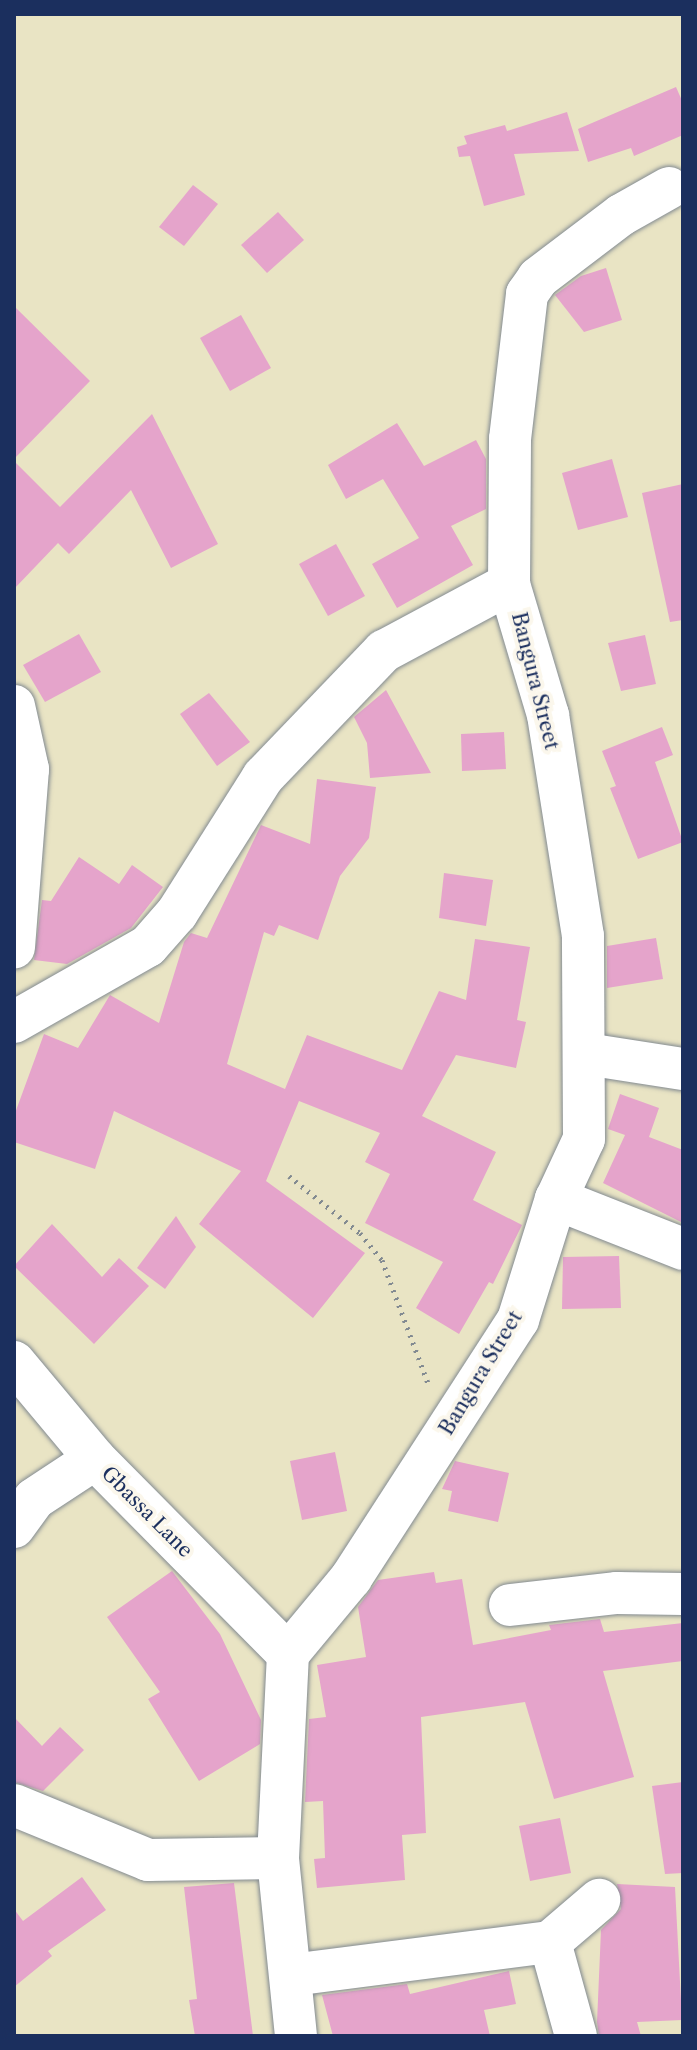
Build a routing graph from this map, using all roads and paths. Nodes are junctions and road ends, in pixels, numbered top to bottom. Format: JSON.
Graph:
{"nodes":[{"id":1,"x":669,"y":188,"type":"dead end"},
{"id":2,"x":509,"y":584,"type":"junction"},
{"id":3,"x":14,"y":706,"type":"edge"},
{"id":4,"x":14,"y":947,"type":"edge"},
{"id":5,"x":14,"y":1022,"type":"edge"},
{"id":6,"x":586,"y":1054,"type":"junction"},
{"id":7,"x":683,"y":1069,"type":"edge"},
{"id":8,"x":289,"y":1176,"type":"dead end"},
{"id":9,"x":556,"y":1199,"type":"junction"},
{"id":10,"x":683,"y":1249,"type":"edge"},
{"id":11,"x":14,"y":1362,"type":"edge"},
{"id":12,"x":445,"y":1433,"type":"junction"},
{"id":13,"x":95,"y":1459,"type":"junction"},
{"id":14,"x":14,"y":1527,"type":"edge"},
{"id":15,"x":678,"y":1585,"type":"edge"},
{"id":16,"x":510,"y":1605,"type":"dead end"},
{"id":17,"x":288,"y":1654,"type":"junction"},
{"id":18,"x":14,"y":1805,"type":"edge"},
{"id":19,"x":278,"y":1858,"type":"junction"},
{"id":20,"x":599,"y":1900,"type":"dead end"},
{"id":21,"x":550,"y":1942,"type":"junction"},
{"id":22,"x":292,"y":1975,"type":"junction"},
{"id":23,"x":296,"y":2036,"type":"edge"},
{"id":24,"x":576,"y":2036,"type":"edge"}],
"edges":[{"from":1,"to":2,"type":"street","name":"Bangura Street"},
{"from":2,"to":5,"type":"street"},
{"from":2,"to":6,"type":"street","name":"Bangura Street"},
{"from":3,"to":4,"type":"street"},
{"from":6,"to":7,"type":"street"},
{"from":6,"to":9,"type":"street","name":"Bangura Street"},
{"from":8,"to":12,"type":"path"},
{"from":9,"to":10,"type":"street"},
{"from":9,"to":12,"type":"street","name":"Bangura Street"},
{"from":11,"to":13,"type":"street","name":"Gbassa Lane"},
{"from":12,"to":17,"type":"street","name":"Bangura Street"},
{"from":13,"to":14,"type":"street"},
{"from":13,"to":17,"type":"street","name":"Gbassa Lane"},
{"from":15,"to":16,"type":"street"},
{"from":17,"to":19,"type":"street"},
{"from":18,"to":19,"type":"street"},
{"from":19,"to":22,"type":"street"},
{"from":20,"to":21,"type":"street"},
{"from":21,"to":22,"type":"street"},
{"from":21,"to":24,"type":"street"},
{"from":22,"to":23,"type":"street"}]}
